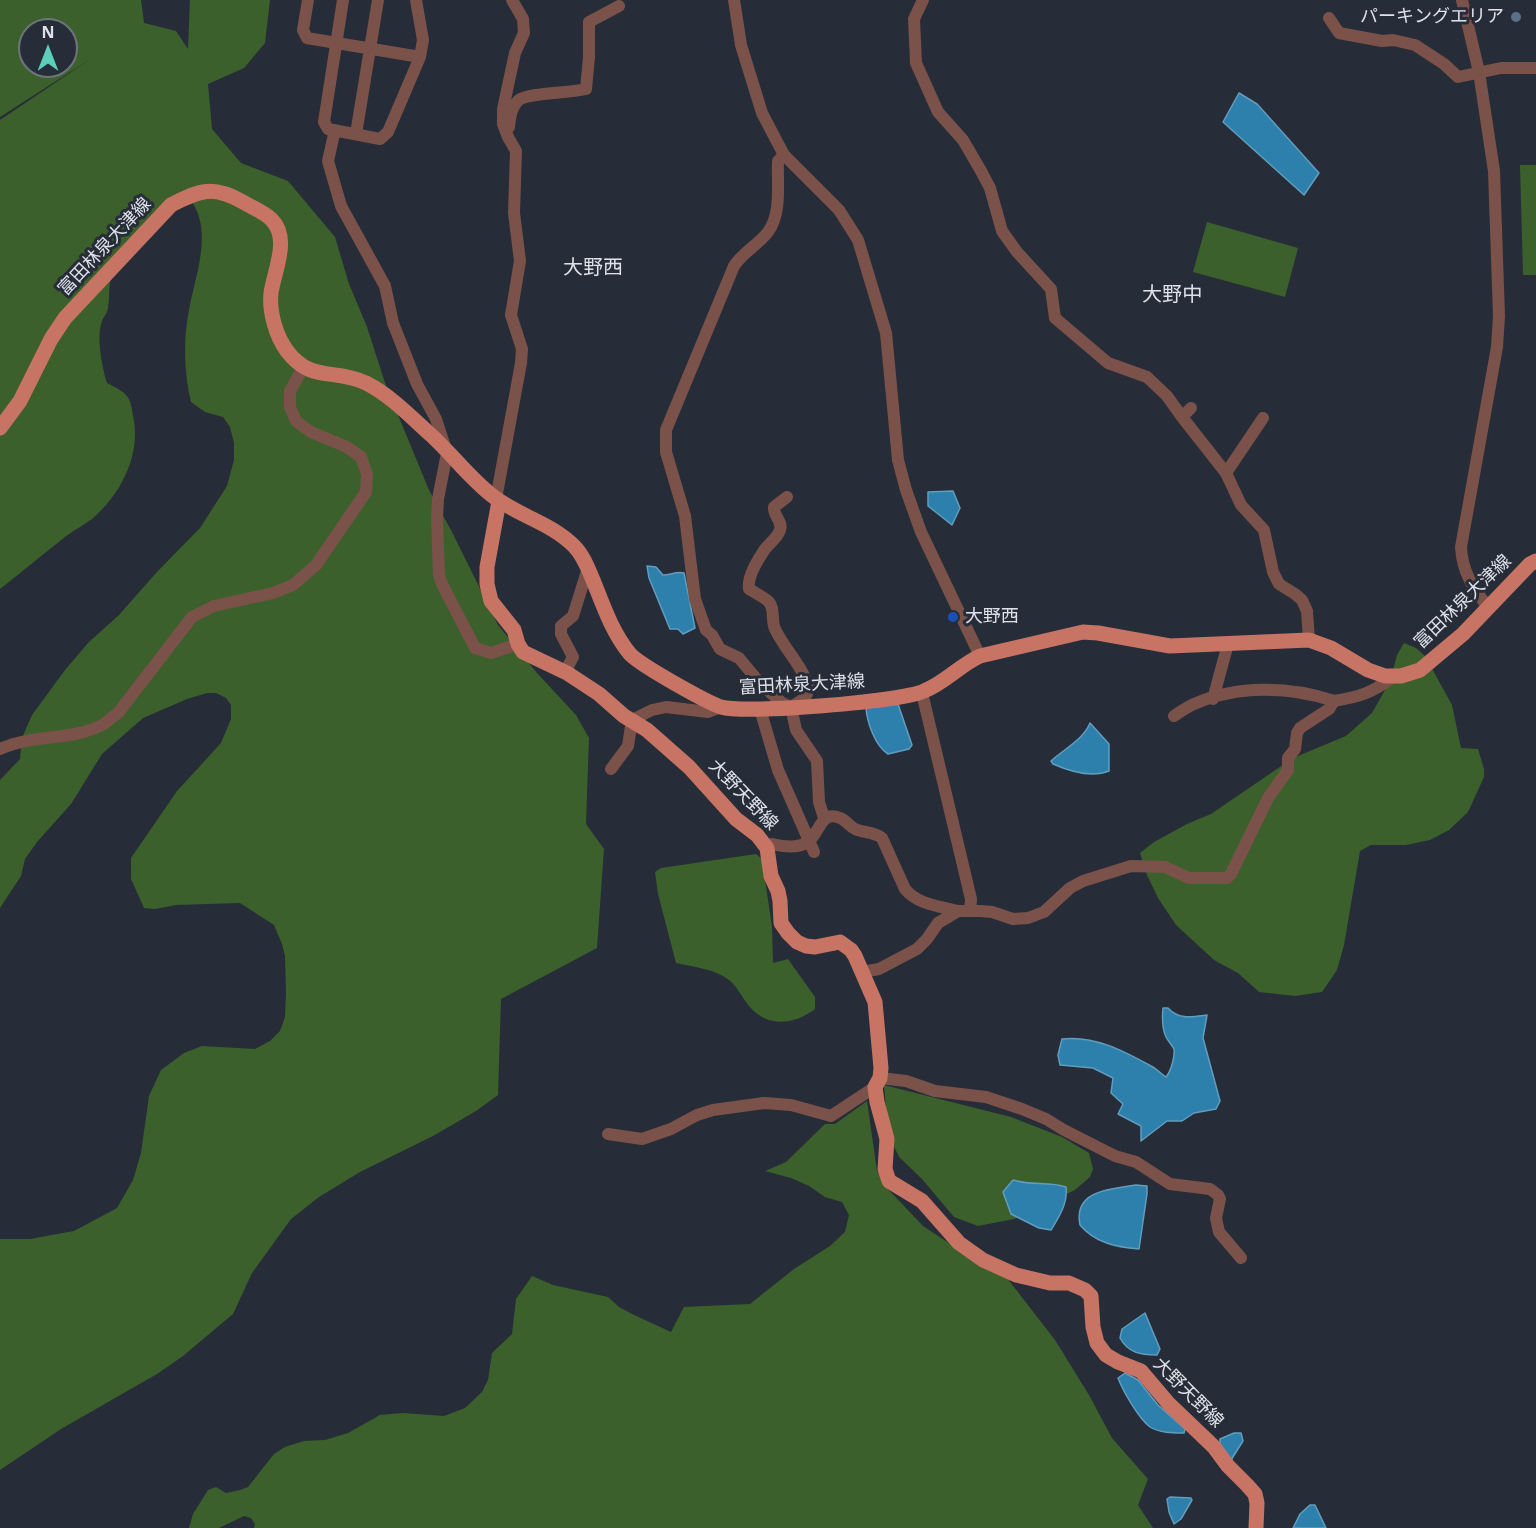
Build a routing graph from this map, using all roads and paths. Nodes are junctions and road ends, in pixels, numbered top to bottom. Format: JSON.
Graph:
{"nodes":[{"id":1,"x":308,"y":0,"type":"edge"},
{"id":2,"x":343,"y":0,"type":"edge"},
{"id":3,"x":378,"y":0,"type":"edge"},
{"id":4,"x":416,"y":0,"type":"edge"},
{"id":5,"x":512,"y":0,"type":"edge"},
{"id":6,"x":734,"y":0,"type":"edge"},
{"id":7,"x":923,"y":0,"type":"edge"},
{"id":8,"x":1462,"y":0,"type":"edge"},
{"id":9,"x":619,"y":6,"type":"dead end"},
{"id":10,"x":1329,"y":18,"type":"dead end"},
{"id":11,"x":336,"y":42,"type":"junction"},
{"id":12,"x":370,"y":48,"type":"junction"},
{"id":13,"x":420,"y":57,"type":"junction"},
{"id":14,"x":1536,"y":68,"type":"edge"},
{"id":15,"x":1479,"y":72,"type":"junction"},
{"id":16,"x":335,"y":130,"type":"junction"},
{"id":17,"x":356,"y":134,"type":"junction"},
{"id":18,"x":508,"y":138,"type":"junction"},
{"id":19,"x":784,"y":155,"type":"junction"},
{"id":20,"x":303,"y":368,"type":"junction"},
{"id":21,"x":1263,"y":418,"type":"dead end"},
{"id":22,"x":0,"y":428,"type":"edge"},
{"id":23,"x":447,"y":453,"type":"junction"},
{"id":24,"x":1226,"y":473,"type":"junction"},
{"id":25,"x":787,"y":497,"type":"dead end"},
{"id":26,"x":498,"y":500,"type":"junction"},
{"id":27,"x":1536,"y":561,"type":"edge"},
{"id":28,"x":588,"y":568,"type":"junction"},
{"id":29,"x":1489,"y":608,"type":"junction"},
{"id":30,"x":1309,"y":640,"type":"junction"},
{"id":31,"x":518,"y":644,"type":"junction"},
{"id":32,"x":1228,"y":644,"type":"junction"},
{"id":33,"x":980,"y":656,"type":"junction"},
{"id":34,"x":565,"y":672,"type":"junction"},
{"id":35,"x":1393,"y":677,"type":"junction"},
{"id":36,"x":922,"y":693,"type":"junction"},
{"id":37,"x":1213,"y":699,"type":"junction"},
{"id":38,"x":1334,"y":701,"type":"junction"},
{"id":39,"x":721,"y":707,"type":"junction"},
{"id":40,"x":791,"y":707,"type":"junction"},
{"id":41,"x":760,"y":709,"type":"junction"},
{"id":42,"x":1174,"y":716,"type":"dead end"},
{"id":43,"x":632,"y":720,"type":"junction"},
{"id":44,"x":0,"y":749,"type":"edge"},
{"id":45,"x":611,"y":769,"type":"dead end"},
{"id":46,"x":824,"y":818,"type":"junction"},
{"id":47,"x":772,"y":844,"type":"dead end"},
{"id":48,"x":811,"y":846,"type":"junction"},
{"id":49,"x":964,"y":911,"type":"junction"},
{"id":50,"x":879,"y":969,"type":"junction"},
{"id":51,"x":862,"y":972,"type":"junction"},
{"id":52,"x":869,"y":989,"type":"junction"},
{"id":53,"x":878,"y":1082,"type":"junction"},
{"id":54,"x":608,"y":1134,"type":"dead end"},
{"id":55,"x":1241,"y":1257,"type":"dead end"},
{"id":56,"x":1256,"y":1528,"type":"edge"}],
"edges":[{"from":1,"to":11,"type":"street"},
{"from":2,"to":11,"type":"street"},
{"from":3,"to":12,"type":"street"},
{"from":4,"to":13,"type":"street"},
{"from":5,"to":18,"type":"street"},
{"from":6,"to":19,"type":"street"},
{"from":7,"to":24,"type":"street"},
{"from":8,"to":15,"type":"street"},
{"from":9,"to":18,"type":"street"},
{"from":10,"to":15,"type":"street"},
{"from":11,"to":12,"type":"street"},
{"from":11,"to":16,"type":"street"},
{"from":12,"to":13,"type":"street"},
{"from":12,"to":17,"type":"street"},
{"from":13,"to":17,"type":"street"},
{"from":14,"to":15,"type":"street"},
{"from":15,"to":29,"type":"street"},
{"from":16,"to":17,"type":"street"},
{"from":16,"to":23,"type":"street"},
{"from":18,"to":26,"type":"street"},
{"from":19,"to":33,"type":"street"},
{"from":19,"to":40,"type":"street"},
{"from":20,"to":22,"type":"main road","name":"富田林泉大津線"},
{"from":20,"to":23,"type":"main road","name":"富田林泉大津線"},
{"from":20,"to":44,"type":"street"},
{"from":21,"to":24,"type":"street"},
{"from":23,"to":26,"type":"main road","name":"富田林泉大津線"},
{"from":23,"to":31,"type":"street"},
{"from":24,"to":30,"type":"street"},
{"from":25,"to":40,"type":"street"},
{"from":26,"to":28,"type":"main road","name":"富田林泉大津線"},
{"from":26,"to":31,"type":"main road","name":"大野天野線"},
{"from":27,"to":29,"type":"main road","name":"富田林泉大津線"},
{"from":28,"to":34,"type":"street"},
{"from":28,"to":39,"type":"main road","name":"富田林泉大津線"},
{"from":29,"to":35,"type":"main road","name":"富田林泉大津線"},
{"from":30,"to":32,"type":"main road","name":"富田林泉大津線"},
{"from":30,"to":35,"type":"main road","name":"富田林泉大津線"},
{"from":31,"to":34,"type":"main road","name":"大野天野線"},
{"from":32,"to":33,"type":"main road","name":"富田林泉大津線"},
{"from":32,"to":37,"type":"street"},
{"from":33,"to":36,"type":"main road","name":"富田林泉大津線"},
{"from":34,"to":43,"type":"main road","name":"大野天野線"},
{"from":35,"to":38,"type":"street"},
{"from":36,"to":40,"type":"main road","name":"富田林泉大津線"},
{"from":36,"to":49,"type":"street"},
{"from":37,"to":38,"type":"street"},
{"from":37,"to":42,"type":"street"},
{"from":38,"to":49,"type":"street"},
{"from":39,"to":41,"type":"main road","name":"富田林泉大津線"},
{"from":39,"to":43,"type":"street"},
{"from":40,"to":41,"type":"main road","name":"富田林泉大津線"},
{"from":40,"to":46,"type":"street"},
{"from":41,"to":48,"type":"street"},
{"from":43,"to":45,"type":"street"},
{"from":43,"to":51,"type":"main road","name":"大野天野線"},
{"from":46,"to":48,"type":"street"},
{"from":46,"to":49,"type":"street"},
{"from":47,"to":48,"type":"street"},
{"from":49,"to":50,"type":"street"},
{"from":50,"to":51,"type":"street"},
{"from":50,"to":52,"type":"street"},
{"from":51,"to":52,"type":"main road","name":"大野天野線"},
{"from":52,"to":53,"type":"main road","name":"大野天野線"},
{"from":53,"to":54,"type":"street"},
{"from":53,"to":55,"type":"street"},
{"from":53,"to":56,"type":"main road","name":"大野天野線"}]}
